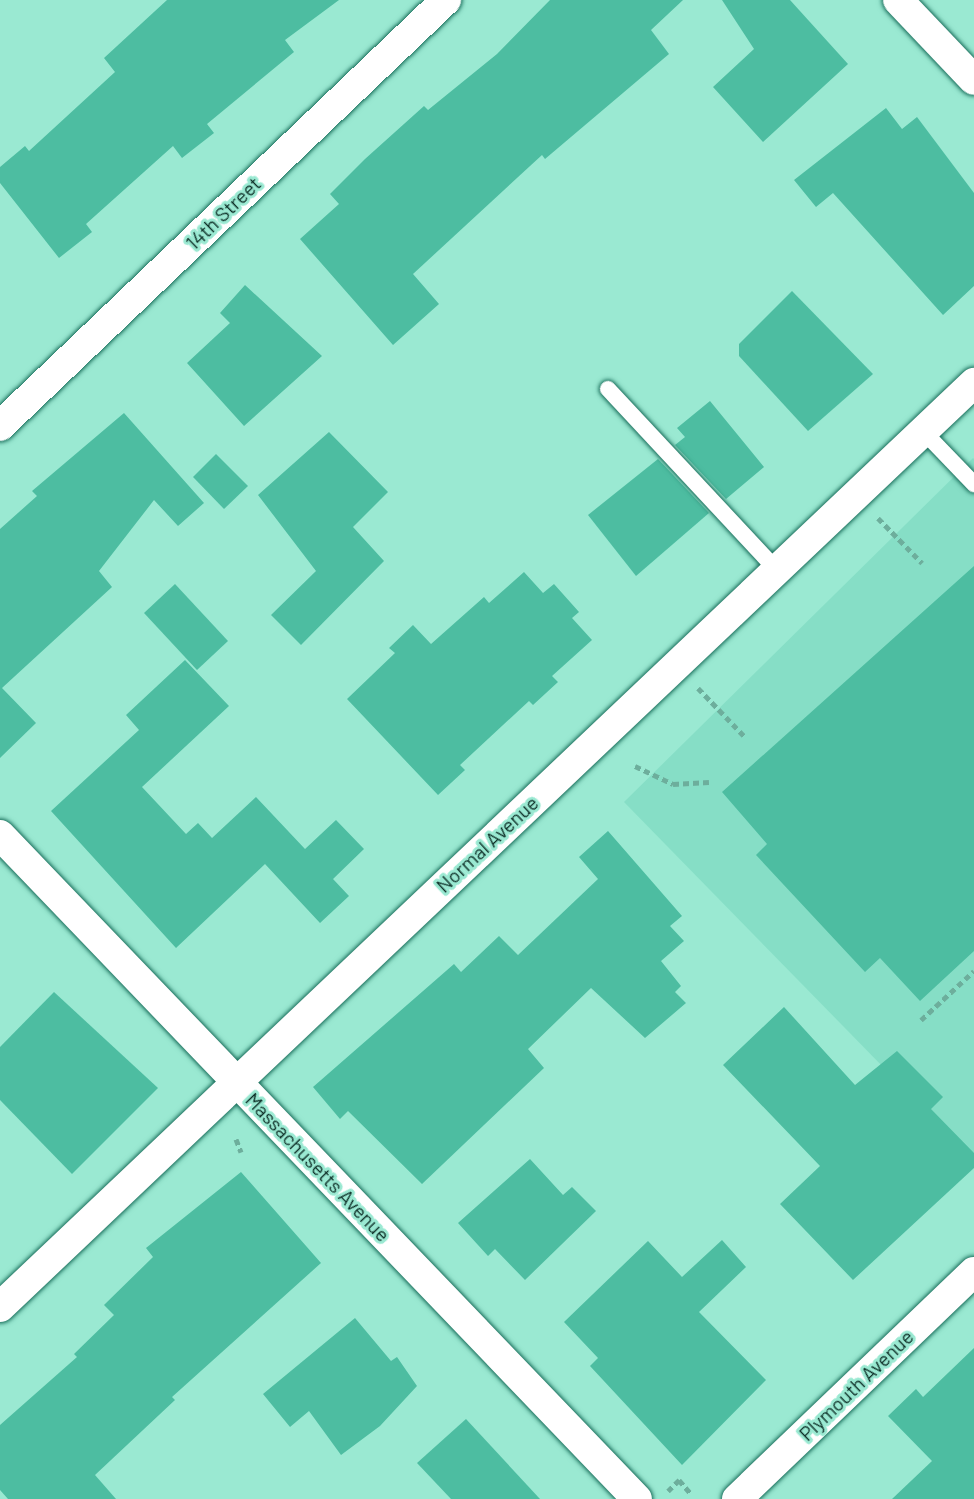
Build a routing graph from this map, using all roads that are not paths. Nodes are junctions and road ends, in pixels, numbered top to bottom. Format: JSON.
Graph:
{"nodes":[{"id":1,"x":446,"y":0,"type":"edge"},
{"id":2,"x":898,"y":0,"type":"edge"},
{"id":3,"x":974,"y":80,"type":"edge"},
{"id":4,"x":974,"y":383,"type":"edge"},
{"id":5,"x":608,"y":389,"type":"dead end"},
{"id":6,"x":0,"y":426,"type":"edge"},
{"id":7,"x":923,"y":431,"type":"junction"},
{"id":8,"x":974,"y":484,"type":"edge"},
{"id":9,"x":777,"y":570,"type":"junction"},
{"id":10,"x":0,"y":835,"type":"edge"},
{"id":11,"x":236,"y":1081,"type":"junction"},
{"id":12,"x":974,"y":1272,"type":"edge"},
{"id":13,"x":0,"y":1307,"type":"edge"},
{"id":14,"x":637,"y":1499,"type":"edge"},
{"id":15,"x":737,"y":1499,"type":"edge"}],
"edges":[{"from":1,"to":6,"type":"street","name":"14th Street"},
{"from":2,"to":3,"type":"street"},
{"from":4,"to":7,"type":"street","name":"Normal Avenue"},
{"from":5,"to":9,"type":"lane"},
{"from":7,"to":8,"type":"lane"},
{"from":7,"to":9,"type":"street","name":"Normal Avenue"},
{"from":9,"to":11,"type":"street","name":"Normal Avenue"},
{"from":10,"to":11,"type":"street","name":"Massachusetts Avenue"},
{"from":11,"to":13,"type":"street","name":"Normal Avenue"},
{"from":11,"to":14,"type":"street","name":"Massachusetts Avenue"},
{"from":12,"to":15,"type":"street","name":"Plymouth Avenue"}]}
